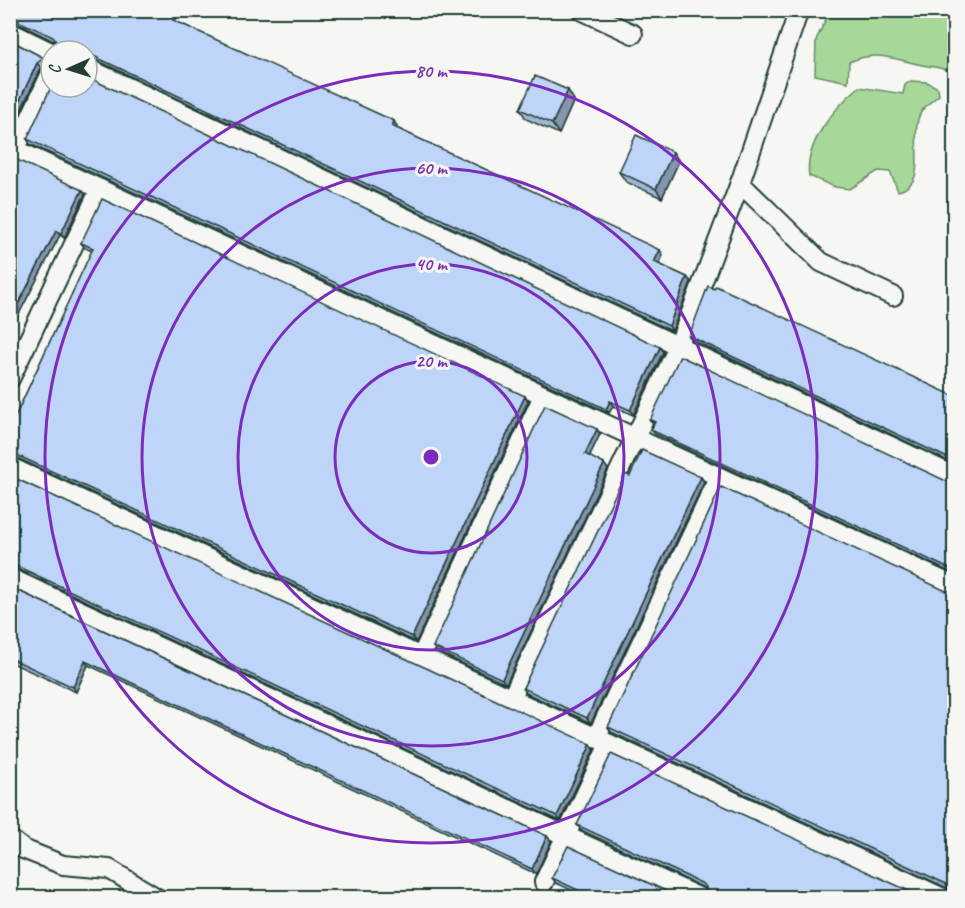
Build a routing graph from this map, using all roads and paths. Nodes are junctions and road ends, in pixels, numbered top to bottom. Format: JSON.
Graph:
{"nodes":[{"id":1,"x":581,"y":10,"type":"edge"},
{"id":2,"x":799,"y":10,"type":"edge"},
{"id":3,"x":10,"y":33,"type":"edge"},
{"id":4,"x":633,"y":34,"type":"dead end"},
{"id":5,"x":39,"y":46,"type":"edge"},
{"id":6,"x":99,"y":75,"type":"edge"},
{"id":7,"x":39,"y":99,"type":"edge"},
{"id":8,"x":13,"y":155,"type":"edge"},
{"id":9,"x":740,"y":183,"type":"junction"},
{"id":10,"x":100,"y":189,"type":"junction"},
{"id":11,"x":893,"y":296,"type":"dead end"},
{"id":12,"x":678,"y":347,"type":"junction"},
{"id":13,"x":10,"y":379,"type":"edge"},
{"id":14,"x":543,"y":396,"type":"junction"},
{"id":15,"x":634,"y":438,"type":"junction"},
{"id":16,"x":10,"y":467,"type":"edge"},
{"id":17,"x":954,"y":476,"type":"edge"},
{"id":18,"x":719,"y":477,"type":"junction"},
{"id":19,"x":10,"y":578,"type":"edge"},
{"id":20,"x":954,"y":586,"type":"edge"},
{"id":21,"x":421,"y":657,"type":"junction"},
{"id":22,"x":511,"y":699,"type":"junction"},
{"id":23,"x":602,"y":741,"type":"junction"},
{"id":24,"x":564,"y":835,"type":"junction"},
{"id":25,"x":10,"y":839,"type":"edge"},
{"id":26,"x":544,"y":882,"type":"dead end"},
{"id":27,"x":157,"y":897,"type":"edge"},
{"id":28,"x":700,"y":897,"type":"edge"},
{"id":29,"x":943,"y":897,"type":"edge"}],
"edges":[{"from":1,"to":4,"type":"lane"},
{"from":2,"to":9,"type":"lane"},
{"from":3,"to":5,"type":"lane"},
{"from":6,"to":12,"type":"lane"},
{"from":7,"to":8,"type":"lane"},
{"from":8,"to":10,"type":"lane"},
{"from":9,"to":11,"type":"lane"},
{"from":9,"to":12,"type":"lane"},
{"from":10,"to":13,"type":"lane"},
{"from":10,"to":14,"type":"lane"},
{"from":12,"to":15,"type":"lane"},
{"from":12,"to":17,"type":"lane"},
{"from":14,"to":15,"type":"lane"},
{"from":14,"to":21,"type":"lane"},
{"from":15,"to":18,"type":"lane"},
{"from":15,"to":22,"type":"lane"},
{"from":16,"to":21,"type":"lane"},
{"from":18,"to":20,"type":"lane"},
{"from":18,"to":23,"type":"lane"},
{"from":19,"to":24,"type":"lane"},
{"from":21,"to":22,"type":"lane"},
{"from":22,"to":23,"type":"lane"},
{"from":23,"to":24,"type":"lane"},
{"from":23,"to":29,"type":"lane"},
{"from":24,"to":26,"type":"lane"},
{"from":24,"to":28,"type":"lane"},
{"from":25,"to":27,"type":"lane"}]}
